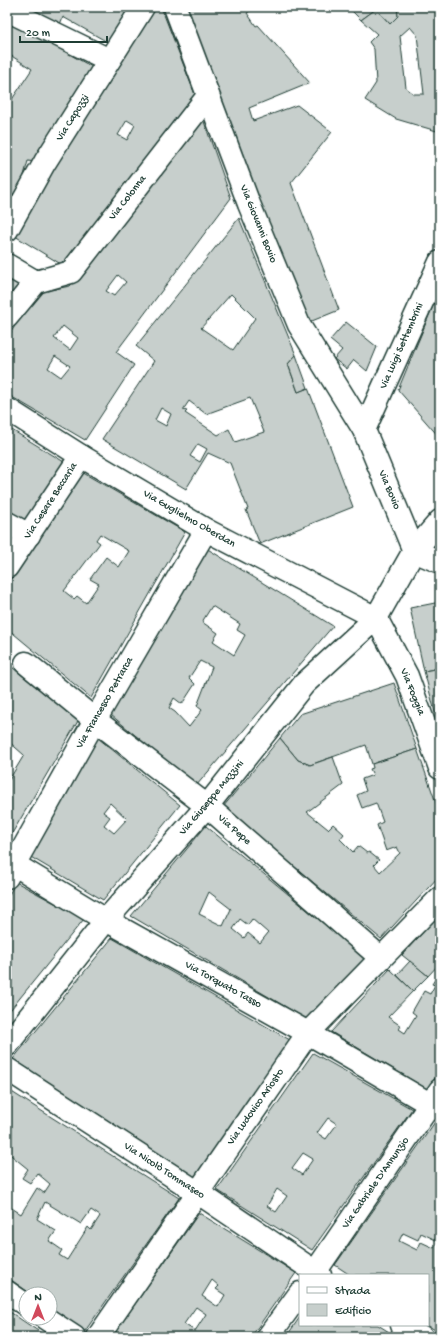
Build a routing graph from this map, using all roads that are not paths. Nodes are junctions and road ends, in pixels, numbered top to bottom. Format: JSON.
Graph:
{"nodes":[{"id":1,"x":143,"y":7,"type":"edge"},
{"id":2,"x":175,"y":7,"type":"edge"},
{"id":3,"x":7,"y":10,"type":"edge"},
{"id":4,"x":109,"y":60,"type":"junction"},
{"id":5,"x":208,"y":96,"type":"junction"},
{"id":6,"x":7,"y":230,"type":"edge"},
{"id":7,"x":440,"y":262,"type":"edge"},
{"id":8,"x":7,"y":265,"type":"edge"},
{"id":9,"x":36,"y":282,"type":"junction"},
{"id":10,"x":7,"y":317,"type":"edge"},
{"id":11,"x":7,"y":409,"type":"edge"},
{"id":12,"x":364,"y":430,"type":"junction"},
{"id":13,"x":81,"y":456,"type":"junction"},
{"id":14,"x":440,"y":520,"type":"edge"},
{"id":15,"x":7,"y":523,"type":"edge"},
{"id":16,"x":206,"y":530,"type":"junction"},
{"id":17,"x":29,"y":535,"type":"junction"},
{"id":18,"x":414,"y":551,"type":"junction"},
{"id":19,"x":440,"y":562,"type":"edge"},
{"id":20,"x":7,"y":567,"type":"edge"},
{"id":21,"x":376,"y":618,"type":"junction"},
{"id":22,"x":26,"y":664,"type":"dead end"},
{"id":23,"x":95,"y":720,"type":"junction"},
{"id":24,"x":440,"y":768,"type":"edge"},
{"id":25,"x":206,"y":806,"type":"junction"},
{"id":26,"x":9,"y":867,"type":"edge"},
{"id":27,"x":440,"y":898,"type":"edge"},
{"id":28,"x":106,"y":920,"type":"junction"},
{"id":29,"x":381,"y":958,"type":"junction"},
{"id":30,"x":308,"y":1033,"type":"junction"},
{"id":31,"x":7,"y":1045,"type":"edge"},
{"id":32,"x":7,"y":1069,"type":"edge"},
{"id":33,"x":437,"y":1102,"type":"edge"},
{"id":34,"x":197,"y":1192,"type":"junction"},
{"id":35,"x":316,"y":1274,"type":"edge"},
{"id":36,"x":7,"y":1292,"type":"edge"},
{"id":37,"x":299,"y":1294,"type":"edge"},
{"id":38,"x":18,"y":1300,"type":"edge"},
{"id":39,"x":57,"y":1326,"type":"edge"},
{"id":40,"x":404,"y":1326,"type":"edge"},
{"id":41,"x":74,"y":1337,"type":"edge"},
{"id":42,"x":98,"y":1337,"type":"edge"},
{"id":43,"x":268,"y":1337,"type":"edge"},
{"id":44,"x":422,"y":1337,"type":"edge"}],
"edges":[{"from":1,"to":4,"type":"street","name":"Via Capozzi"},
{"from":2,"to":5,"type":"street","name":"Via Giovanni Bovio"},
{"from":3,"to":4,"type":"street"},
{"from":4,"to":6,"type":"street","name":"Via Capozzi"},
{"from":5,"to":9,"type":"street","name":"Via Colonna"},
{"from":5,"to":12,"type":"street","name":"Via Giovanni Bovio"},
{"from":7,"to":12,"type":"street","name":"Via Luigi Settembrini"},
{"from":8,"to":9,"type":"street"},
{"from":9,"to":10,"type":"street"},
{"from":11,"to":13,"type":"street","name":"Via Guglielmo Oberdan"},
{"from":12,"to":18,"type":"street","name":"Via Bovio"},
{"from":13,"to":16,"type":"street","name":"Via Guglielmo Oberdan"},
{"from":13,"to":17,"type":"street","name":"Via Cesare Beccaria"},
{"from":14,"to":18,"type":"street","name":"Via Giuseppe Mazzini"},
{"from":15,"to":17,"type":"street"},
{"from":16,"to":21,"type":"street","name":"Via Guglielmo Oberdan"},
{"from":16,"to":23,"type":"street","name":"Via Francesco Petrarca"},
{"from":17,"to":20,"type":"street","name":"Via Cesare Beccaria"},
{"from":18,"to":19,"type":"street"},
{"from":18,"to":21,"type":"street","name":"Via Giuseppe Mazzini"},
{"from":21,"to":24,"type":"street","name":"Via Foggia"},
{"from":21,"to":25,"type":"street","name":"Via Giuseppe Mazzini"},
{"from":22,"to":23,"type":"street","name":"Via Pepe"},
{"from":23,"to":25,"type":"street","name":"Via Pepe"},
{"from":23,"to":26,"type":"street","name":"Via Francesco Petrarca"},
{"from":25,"to":28,"type":"street","name":"Via Giuseppe Mazzini"},
{"from":25,"to":29,"type":"street","name":"Via Pepe"},
{"from":26,"to":28,"type":"street","name":"Via Torquato Tasso"},
{"from":27,"to":29,"type":"street","name":"Via Ludovico Ariosto"},
{"from":28,"to":30,"type":"street","name":"Via Torquato Tasso"},
{"from":28,"to":31,"type":"street","name":"Via Giuseppe Mazzini"},
{"from":29,"to":30,"type":"street","name":"Via Ludovico Ariosto"},
{"from":30,"to":33,"type":"street","name":"Via Torquato Tasso"},
{"from":30,"to":34,"type":"street","name":"Via Ludovico Ariosto"},
{"from":32,"to":34,"type":"street","name":"Via Nicolò Tommaseo"},
{"from":33,"to":35,"type":"street","name":"Via Gabriele D'Annunzio"},
{"from":34,"to":35,"type":"street","name":"Via Nicolò Tommaseo"},
{"from":34,"to":42,"type":"street","name":"Via Ludovico Ariosto"},
{"from":36,"to":38,"type":"street"},
{"from":37,"to":43,"type":"street"},
{"from":39,"to":41,"type":"street"},
{"from":40,"to":44,"type":"street"}]}
